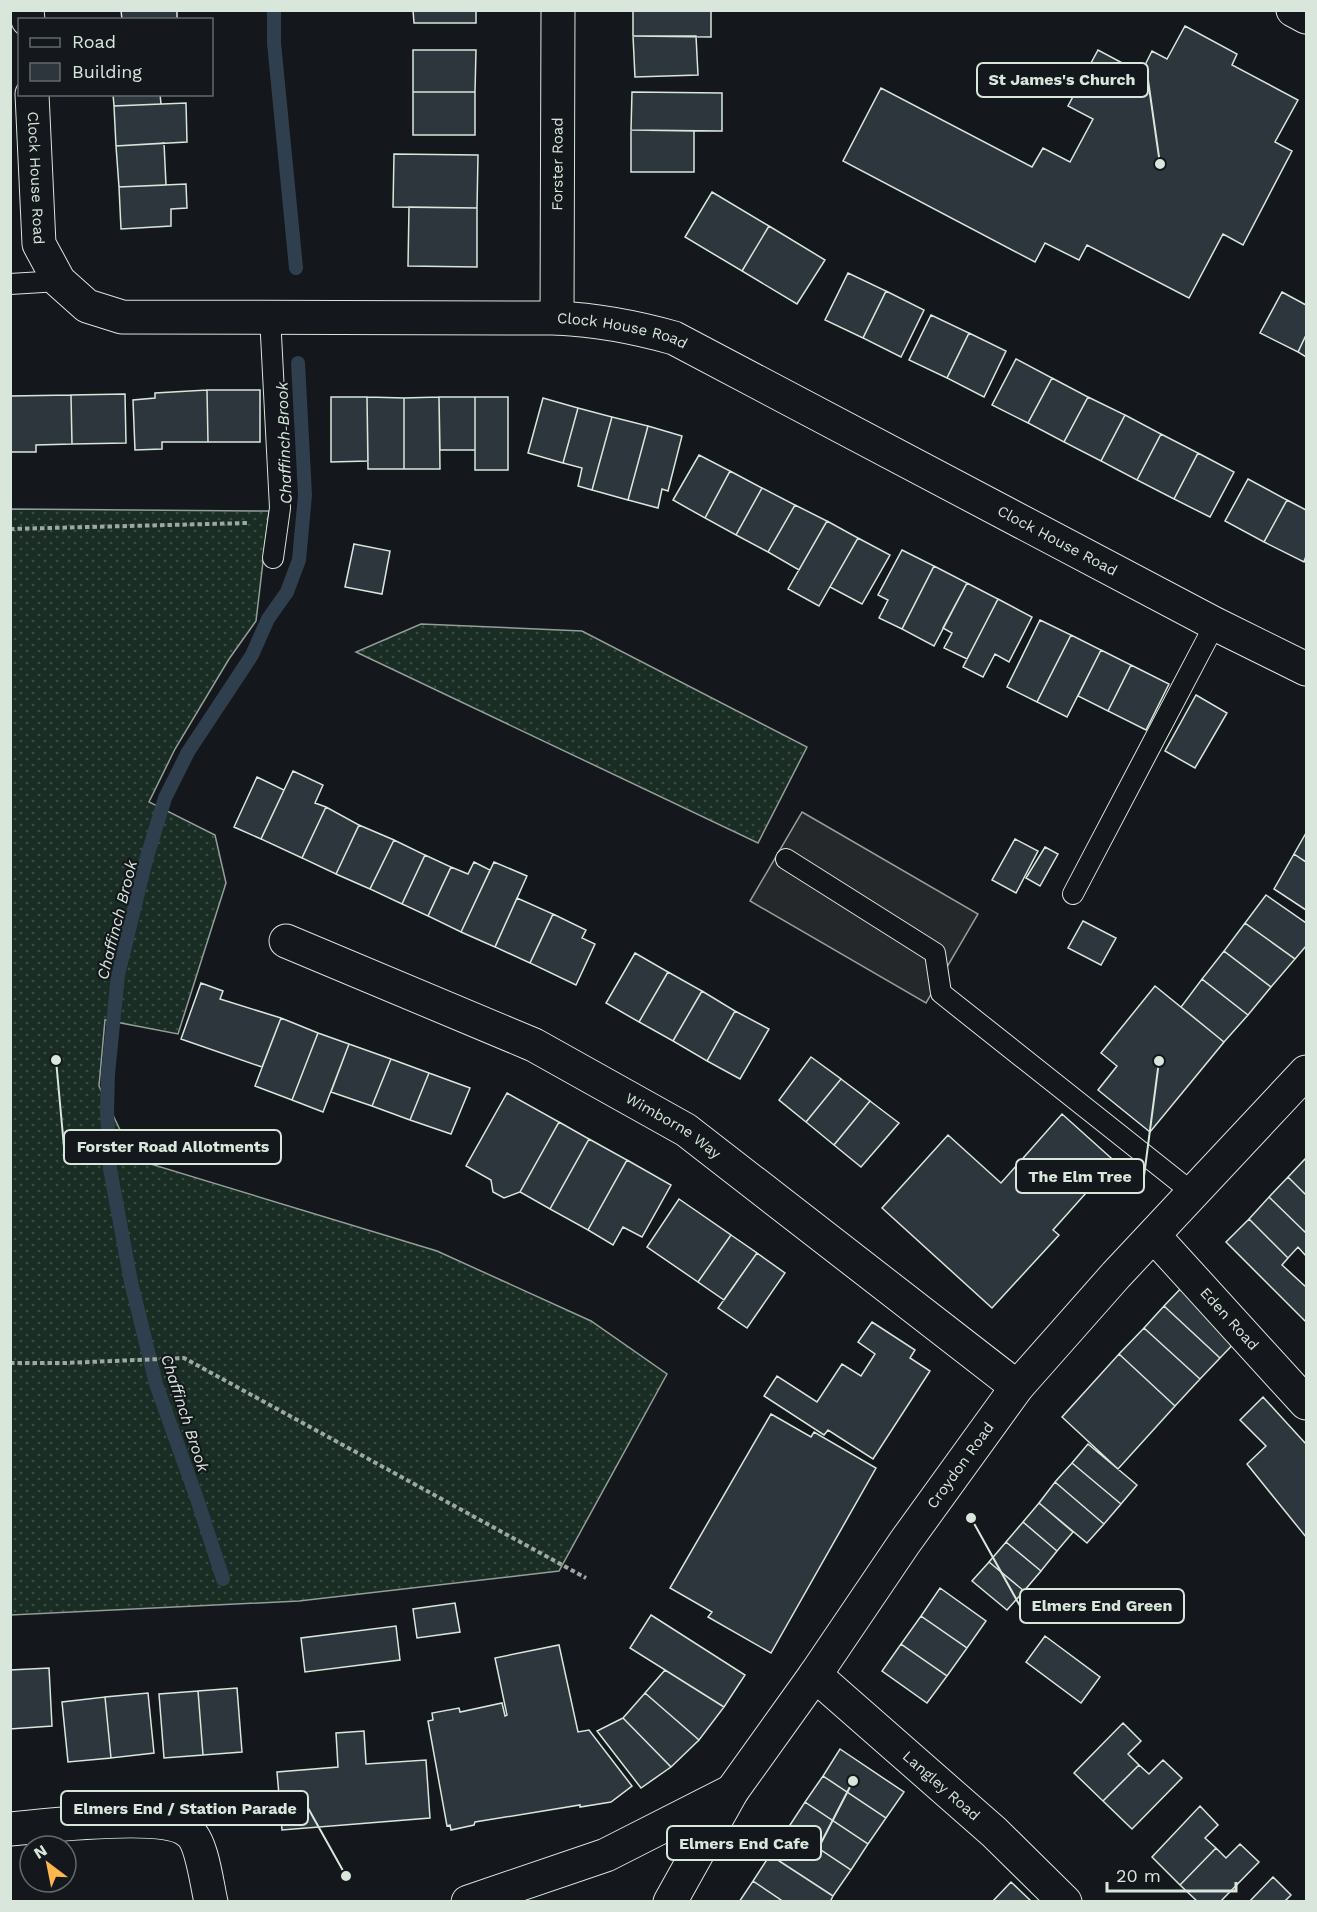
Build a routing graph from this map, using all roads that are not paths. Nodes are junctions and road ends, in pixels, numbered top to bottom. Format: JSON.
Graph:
{"nodes":[{"id":1,"x":558,"y":10,"type":"edge"},
{"id":2,"x":1293,"y":10,"type":"edge"},
{"id":3,"x":1306,"y":17,"type":"edge"},
{"id":4,"x":32,"y":96,"type":"edge"},
{"id":5,"x":59,"y":281,"type":"junction"},
{"id":6,"x":10,"y":284,"type":"edge"},
{"id":7,"x":270,"y":316,"type":"junction"},
{"id":8,"x":557,"y":318,"type":"junction"},
{"id":9,"x":273,"y":558,"type":"dead end"},
{"id":10,"x":1215,"y":624,"type":"junction"},
{"id":11,"x":1306,"y":669,"type":"edge"},
{"id":12,"x":786,"y":859,"type":"dead end"},
{"id":13,"x":1073,"y":894,"type":"dead end"},
{"id":14,"x":286,"y":941,"type":"dead end"},
{"id":15,"x":1306,"y":1072,"type":"edge"},
{"id":16,"x":1193,"y":1193,"type":"junction"},
{"id":17,"x":1154,"y":1236,"type":"junction"},
{"id":18,"x":1017,"y":1387,"type":"junction"},
{"id":19,"x":1306,"y":1403,"type":"edge"},
{"id":20,"x":815,"y":1675,"type":"junction"},
{"id":21,"x":732,"y":1791,"type":"junction"},
{"id":22,"x":10,"y":1829,"type":"edge"},
{"id":23,"x":211,"y":1902,"type":"edge"},
{"id":24,"x":468,"y":1902,"type":"edge"},
{"id":25,"x":670,"y":1902,"type":"edge"},
{"id":26,"x":1065,"y":1902,"type":"edge"}],
"edges":[{"from":1,"to":8,"type":"street","name":"Forster Road"},
{"from":2,"to":3,"type":"street"},
{"from":4,"to":5,"type":"street","name":"Clock House Road"},
{"from":5,"to":6,"type":"lane"},
{"from":5,"to":7,"type":"street","name":"Clock House Road"},
{"from":7,"to":8,"type":"street","name":"Clock House Road"},
{"from":7,"to":9,"type":"lane"},
{"from":8,"to":10,"type":"street","name":"Clock House Road"},
{"from":10,"to":11,"type":"street","name":"Clock House Road"},
{"from":10,"to":13,"type":"lane"},
{"from":12,"to":16,"type":"lane"},
{"from":14,"to":18,"type":"street","name":"Wimborne Way"},
{"from":15,"to":16,"type":"street","name":"Croydon Road"},
{"from":16,"to":17,"type":"street","name":"Croydon Road"},
{"from":17,"to":18,"type":"street","name":"Croydon Road"},
{"from":17,"to":19,"type":"street","name":"Eden Road"},
{"from":18,"to":20,"type":"street","name":"Croydon Road"},
{"from":20,"to":21,"type":"street","name":"Croydon Road"},
{"from":20,"to":26,"type":"street","name":"Langley Road"},
{"from":21,"to":24,"type":"street"},
{"from":21,"to":25,"type":"street","name":"Croydon Road"},
{"from":22,"to":23,"type":"street"}]}
